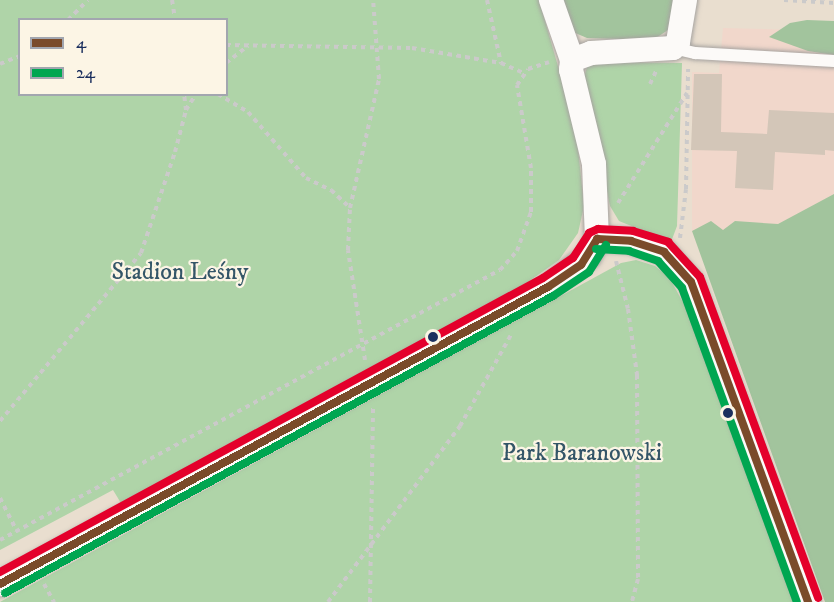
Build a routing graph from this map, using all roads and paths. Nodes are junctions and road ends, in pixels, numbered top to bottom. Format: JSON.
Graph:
{"nodes":[{"id":1,"x":88,"y":0,"type":"edge"},
{"id":2,"x":172,"y":0,"type":"edge"},
{"id":3,"x":373,"y":0,"type":"edge"},
{"id":4,"x":487,"y":0,"type":"edge"},
{"id":5,"x":552,"y":0,"type":"edge"},
{"id":6,"x":685,"y":0,"type":"edge"},
{"id":7,"x":784,"y":0,"type":"edge"},
{"id":8,"x":834,"y":3,"type":"edge"},
{"id":9,"x":70,"y":18,"type":"edge"},
{"id":10,"x":175,"y":18,"type":"edge"},
{"id":11,"x":228,"y":45,"type":"edge"},
{"id":12,"x":379,"y":45,"type":"junction"},
{"id":13,"x":248,"y":46,"type":"junction"},
{"id":14,"x":680,"y":48,"type":"junction"},
{"id":15,"x":18,"y":58,"type":"edge"},
{"id":16,"x":572,"y":60,"type":"junction"},
{"id":17,"x":14,"y":61,"type":"junction"},
{"id":18,"x":228,"y":61,"type":"edge"},
{"id":19,"x":834,"y":61,"type":"edge"},
{"id":20,"x":18,"y":62,"type":"edge"},
{"id":21,"x":501,"y":63,"type":"junction"},
{"id":22,"x":0,"y":64,"type":"edge"},
{"id":23,"x":523,"y":73,"type":"junction"},
{"id":24,"x":184,"y":96,"type":"edge"},
{"id":25,"x":195,"y":96,"type":"edge"},
{"id":26,"x":221,"y":96,"type":"edge"},
{"id":27,"x":186,"y":110,"type":"junction"},
{"id":28,"x":350,"y":207,"type":"junction"},
{"id":29,"x":605,"y":239,"type":"junction"},
{"id":30,"x":679,"y":241,"type":"dead end"},
{"id":31,"x":526,"y":299,"type":"junction"},
{"id":32,"x":496,"y":345,"type":"dead end"},
{"id":33,"x":361,"y":346,"type":"junction"},
{"id":34,"x":498,"y":352,"type":"junction"},
{"id":35,"x":373,"y":394,"type":"junction"},
{"id":36,"x":0,"y":421,"type":"edge"},
{"id":37,"x":0,"y":498,"type":"edge"},
{"id":38,"x":17,"y":531,"type":"junction"},
{"id":39,"x":0,"y":540,"type":"edge"},
{"id":40,"x":372,"y":541,"type":"junction"},
{"id":41,"x":0,"y":584,"type":"edge"},
{"id":42,"x":328,"y":602,"type":"edge"},
{"id":43,"x":370,"y":602,"type":"edge"},
{"id":44,"x":632,"y":602,"type":"edge"},
{"id":45,"x":807,"y":602,"type":"edge"}],
"edges":[{"from":1,"to":9,"type":"path"},
{"from":2,"to":10,"type":"path"},
{"from":3,"to":12,"type":"path"},
{"from":4,"to":21,"type":"path"},
{"from":5,"to":16,"type":"street"},
{"from":6,"to":14,"type":"street"},
{"from":7,"to":8,"type":"path"},
{"from":11,"to":13,"type":"path"},
{"from":12,"to":13,"type":"path"},
{"from":12,"to":21,"type":"path"},
{"from":12,"to":28,"type":"path"},
{"from":13,"to":18,"type":"path"},
{"from":14,"to":16,"type":"street"},
{"from":14,"to":19,"type":"lane"},
{"from":14,"to":30,"type":"path"},
{"from":15,"to":17,"type":"path"},
{"from":16,"to":23,"type":"path"},
{"from":16,"to":29,"type":"street"},
{"from":17,"to":20,"type":"path"},
{"from":17,"to":22,"type":"path"},
{"from":21,"to":23,"type":"path"},
{"from":23,"to":33,"type":"path"},
{"from":24,"to":27,"type":"path"},
{"from":25,"to":27,"type":"path"},
{"from":26,"to":28,"type":"path"},
{"from":27,"to":36,"type":"path"},
{"from":28,"to":33,"type":"path"},
{"from":29,"to":31,"type":"street"},
{"from":29,"to":44,"type":"path"},
{"from":29,"to":45,"type":"street"},
{"from":31,"to":34,"type":"path"},
{"from":31,"to":35,"type":"street"},
{"from":32,"to":34,"type":"path"},
{"from":33,"to":35,"type":"path"},
{"from":33,"to":38,"type":"path"},
{"from":34,"to":40,"type":"path"},
{"from":35,"to":40,"type":"path"},
{"from":35,"to":41,"type":"street"},
{"from":37,"to":38,"type":"path"},
{"from":38,"to":39,"type":"path"},
{"from":40,"to":42,"type":"path"},
{"from":40,"to":43,"type":"path"}]}
